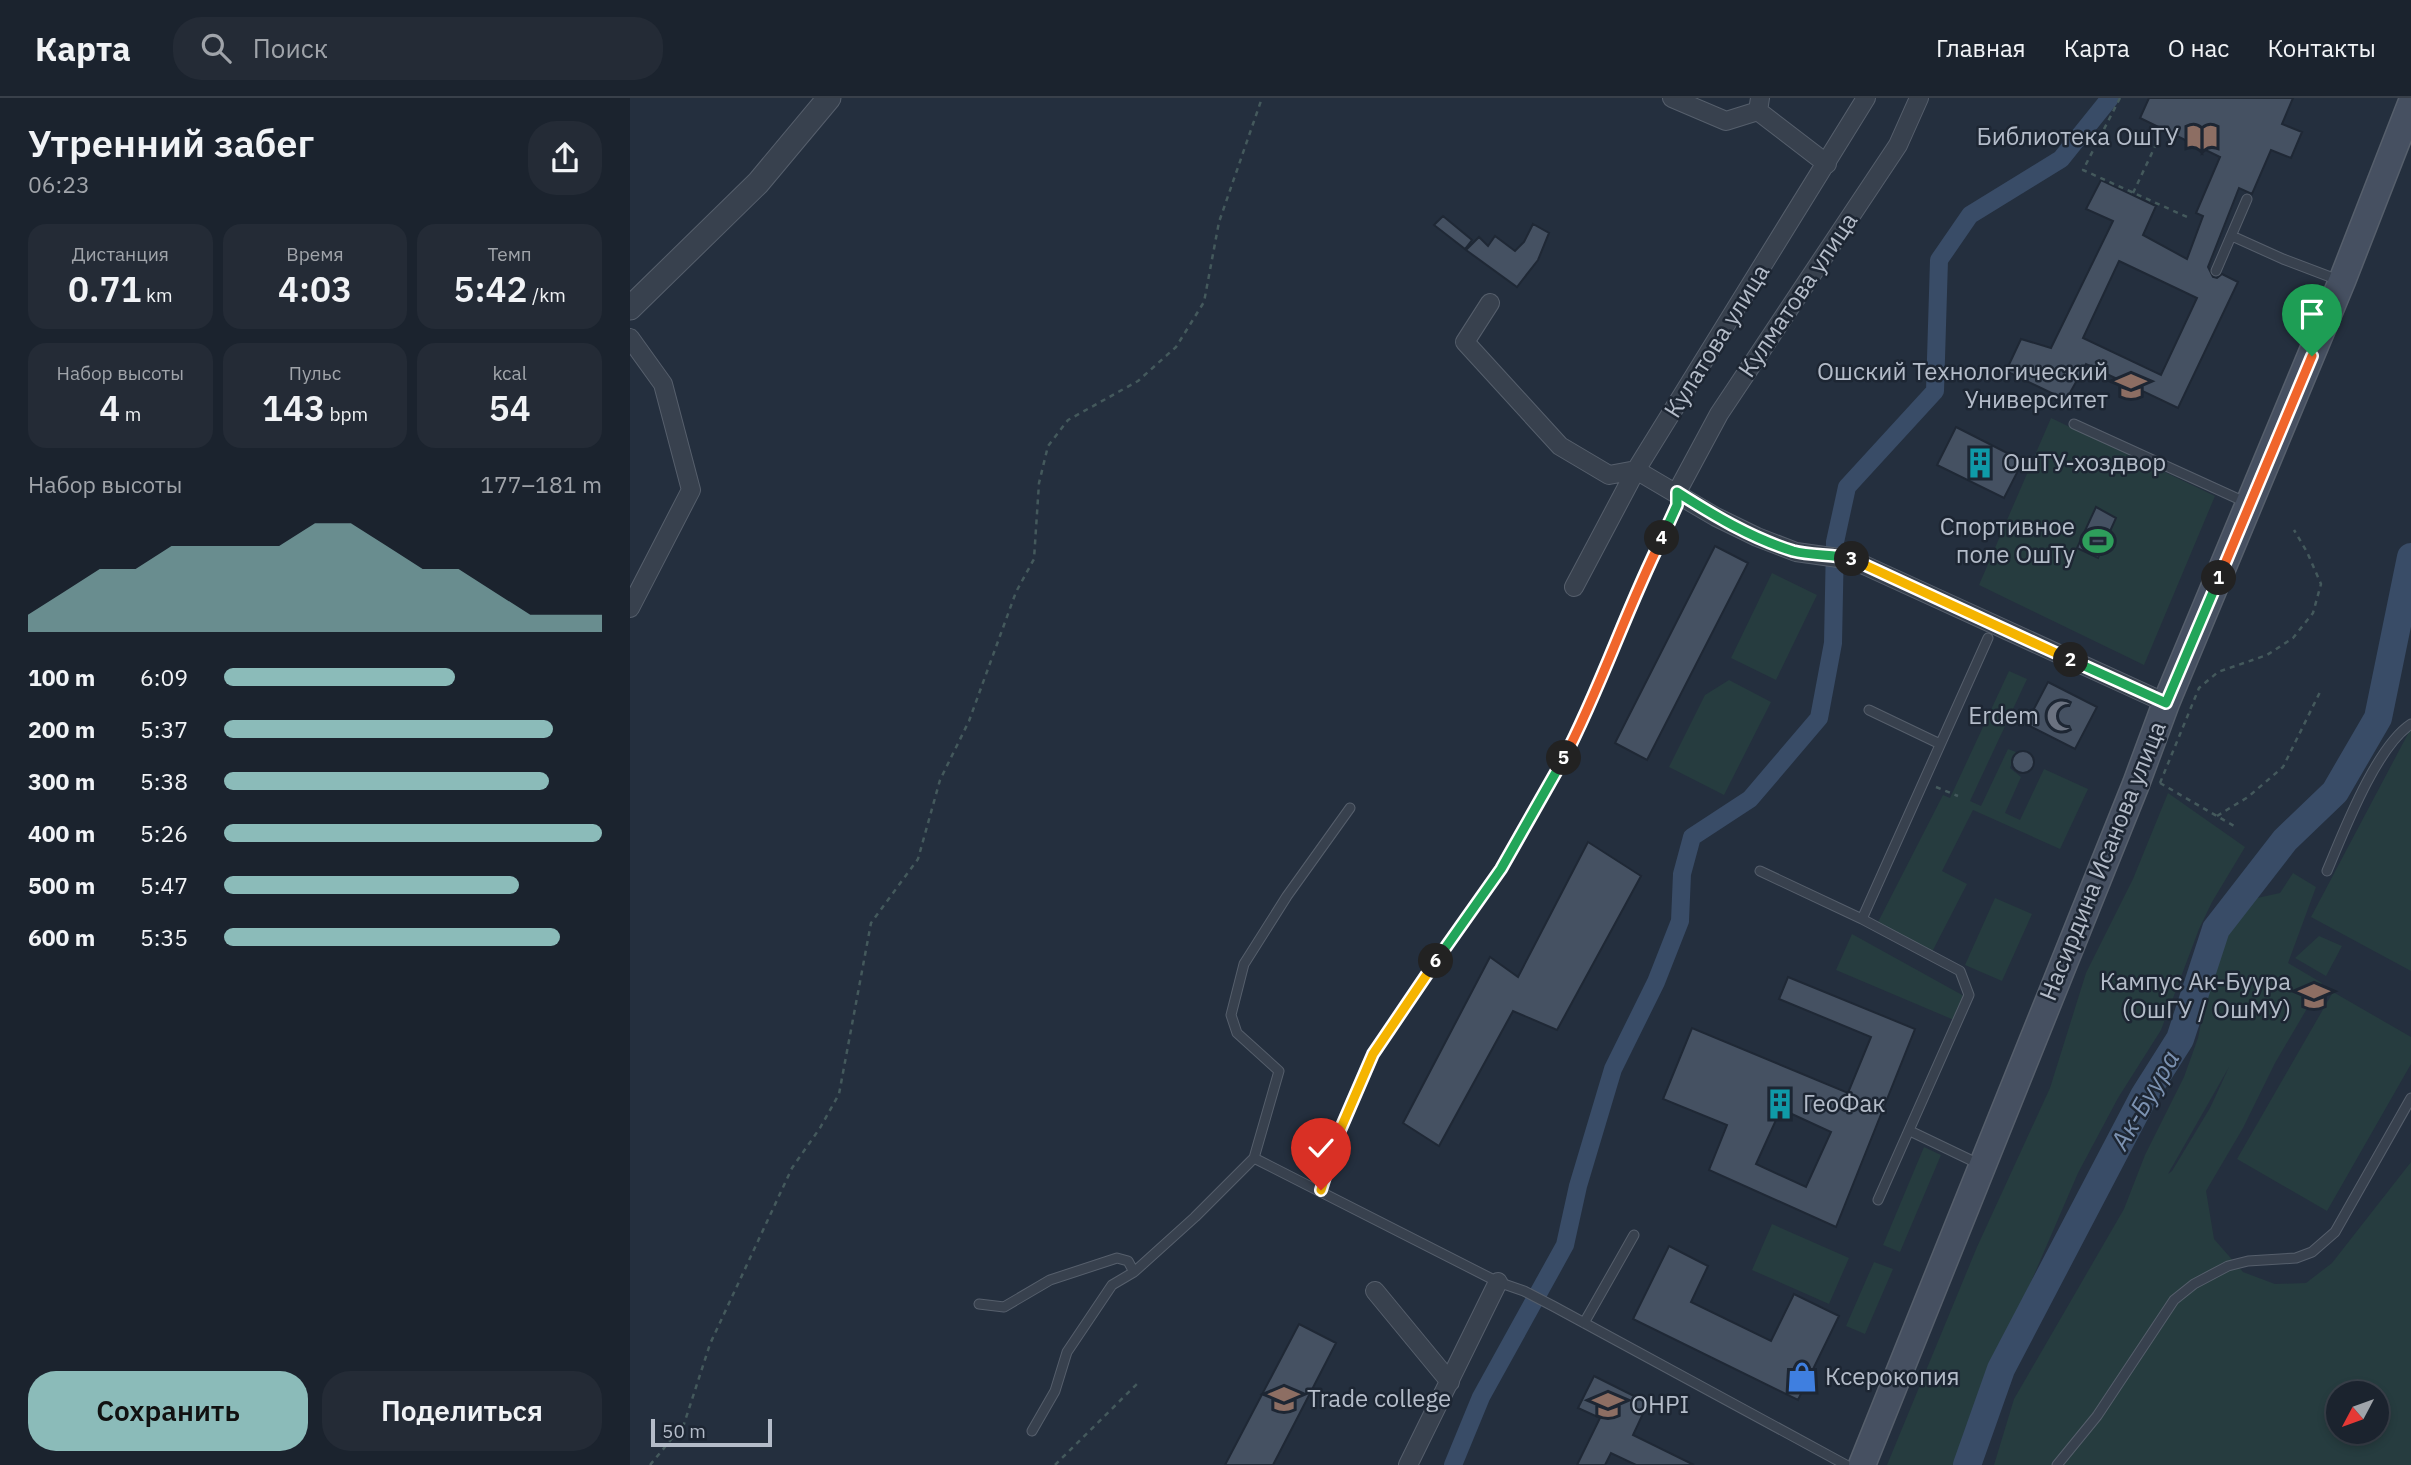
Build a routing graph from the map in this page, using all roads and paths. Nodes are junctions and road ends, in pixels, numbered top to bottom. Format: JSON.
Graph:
{"nodes":[{"id":1,"x":829,"y":98,"type":"edge"},
{"id":2,"x":1262,"y":98,"type":"edge"},
{"id":3,"x":1672,"y":98,"type":"edge"},
{"id":4,"x":1866,"y":98,"type":"edge"},
{"id":5,"x":1919,"y":98,"type":"edge"},
{"id":6,"x":2120,"y":98,"type":"edge"},
{"id":7,"x":1759,"y":104,"type":"edge"},
{"id":8,"x":2411,"y":104,"type":"edge"},
{"id":9,"x":2160,"y":136,"type":"dead end"},
{"id":10,"x":1827,"y":164,"type":"junction"},
{"id":11,"x":2133,"y":193,"type":"junction"},
{"id":12,"x":2248,"y":199,"type":"dead end"},
{"id":13,"x":2187,"y":217,"type":"dead end"},
{"id":14,"x":2232,"y":236,"type":"junction"},
{"id":15,"x":2216,"y":271,"type":"dead end"},
{"id":16,"x":2342,"y":281,"type":"junction"},
{"id":17,"x":1489,"y":303,"type":"dead end"},
{"id":18,"x":630,"y":308,"type":"edge"},
{"id":19,"x":630,"y":338,"type":"edge"},
{"id":20,"x":2074,"y":424,"type":"dead end"},
{"id":21,"x":1636,"y":470,"type":"junction"},
{"id":22,"x":1677,"y":492,"type":"junction"},
{"id":23,"x":2250,"y":504,"type":"junction"},
{"id":24,"x":2294,"y":530,"type":"dead end"},
{"id":25,"x":1574,"y":587,"type":"dead end"},
{"id":26,"x":630,"y":608,"type":"edge"},
{"id":27,"x":1988,"y":638,"type":"dead end"},
{"id":28,"x":2320,"y":692,"type":"dead end"},
{"id":29,"x":2166,"y":703,"type":"junction"},
{"id":30,"x":1869,"y":710,"type":"dead end"},
{"id":31,"x":2411,"y":724,"type":"edge"},
{"id":32,"x":1940,"y":744,"type":"junction"},
{"id":33,"x":1924,"y":781,"type":"junction"},
{"id":34,"x":1958,"y":796,"type":"dead end"},
{"id":35,"x":1350,"y":808,"type":"dead end"},
{"id":36,"x":2217,"y":816,"type":"junction"},
{"id":37,"x":2234,"y":826,"type":"dead end"},
{"id":38,"x":1760,"y":871,"type":"dead end"},
{"id":39,"x":2327,"y":871,"type":"dead end"},
{"id":40,"x":1862,"y":919,"type":"junction"},
{"id":41,"x":2411,"y":1098,"type":"edge"},
{"id":42,"x":1910,"y":1131,"type":"junction"},
{"id":43,"x":1254,"y":1158,"type":"junction"},
{"id":44,"x":1981,"y":1166,"type":"junction"},
{"id":45,"x":1321,"y":1190,"type":"junction"},
{"id":46,"x":1878,"y":1200,"type":"dead end"},
{"id":47,"x":1634,"y":1235,"type":"dead end"},
{"id":48,"x":1134,"y":1272,"type":"junction"},
{"id":49,"x":1497,"y":1282,"type":"junction"},
{"id":50,"x":1375,"y":1290,"type":"dead end"},
{"id":51,"x":979,"y":1304,"type":"dead end"},
{"id":52,"x":1584,"y":1323,"type":"junction"},
{"id":53,"x":1139,"y":1382,"type":"dead end"},
{"id":54,"x":1450,"y":1382,"type":"junction"},
{"id":55,"x":1032,"y":1431,"type":"dead end"},
{"id":56,"x":650,"y":1465,"type":"edge"},
{"id":57,"x":1055,"y":1465,"type":"edge"},
{"id":58,"x":1408,"y":1465,"type":"edge"},
{"id":59,"x":1846,"y":1465,"type":"edge"},
{"id":60,"x":1862,"y":1465,"type":"edge"},
{"id":61,"x":2057,"y":1465,"type":"edge"}],
"edges":[{"from":1,"to":18,"type":"street"},
{"from":2,"to":56,"type":"path"},
{"from":3,"to":7,"type":"street"},
{"from":4,"to":10,"type":"street","name":"Кулатова улица"},
{"from":5,"to":22,"type":"street","name":"Кулматова улица"},
{"from":6,"to":11,"type":"path"},
{"from":7,"to":10,"type":"street"},
{"from":8,"to":16,"type":"main road","name":"Насирдина Исанова улица"},
{"from":9,"to":11,"type":"path"},
{"from":10,"to":21,"type":"street","name":"Кулатова улица"},
{"from":11,"to":13,"type":"path"},
{"from":12,"to":14,"type":"lane"},
{"from":14,"to":15,"type":"lane"},
{"from":14,"to":16,"type":"lane"},
{"from":16,"to":23,"type":"main road","name":"Насирдина Исанова улица"},
{"from":17,"to":21,"type":"street"},
{"from":19,"to":26,"type":"street"},
{"from":20,"to":23,"type":"lane"},
{"from":21,"to":22,"type":"street"},
{"from":21,"to":25,"type":"street","name":"Кулатова улица"},
{"from":22,"to":29,"type":"street"},
{"from":22,"to":45,"type":"path"},
{"from":23,"to":29,"type":"main road","name":"Насирдина Исанова улица"},
{"from":24,"to":36,"type":"path"},
{"from":27,"to":32,"type":"lane"},
{"from":28,"to":36,"type":"path"},
{"from":29,"to":44,"type":"main road","name":"Насирдина Исанова улица"},
{"from":30,"to":32,"type":"lane"},
{"from":31,"to":39,"type":"lane"},
{"from":32,"to":33,"type":"lane"},
{"from":33,"to":34,"type":"path"},
{"from":33,"to":40,"type":"lane"},
{"from":35,"to":43,"type":"lane"},
{"from":36,"to":37,"type":"path"},
{"from":38,"to":40,"type":"lane"},
{"from":40,"to":42,"type":"lane"},
{"from":41,"to":61,"type":"lane"},
{"from":42,"to":44,"type":"lane"},
{"from":42,"to":46,"type":"lane"},
{"from":43,"to":45,"type":"lane"},
{"from":43,"to":48,"type":"lane"},
{"from":44,"to":60,"type":"main road","name":"Насирдина Исанова улица"},
{"from":45,"to":49,"type":"lane"},
{"from":47,"to":52,"type":"lane"},
{"from":48,"to":51,"type":"lane"},
{"from":48,"to":55,"type":"lane"},
{"from":49,"to":52,"type":"lane"},
{"from":49,"to":54,"type":"street"},
{"from":50,"to":54,"type":"street"},
{"from":52,"to":59,"type":"lane"},
{"from":53,"to":57,"type":"path"},
{"from":54,"to":58,"type":"street"}]}
